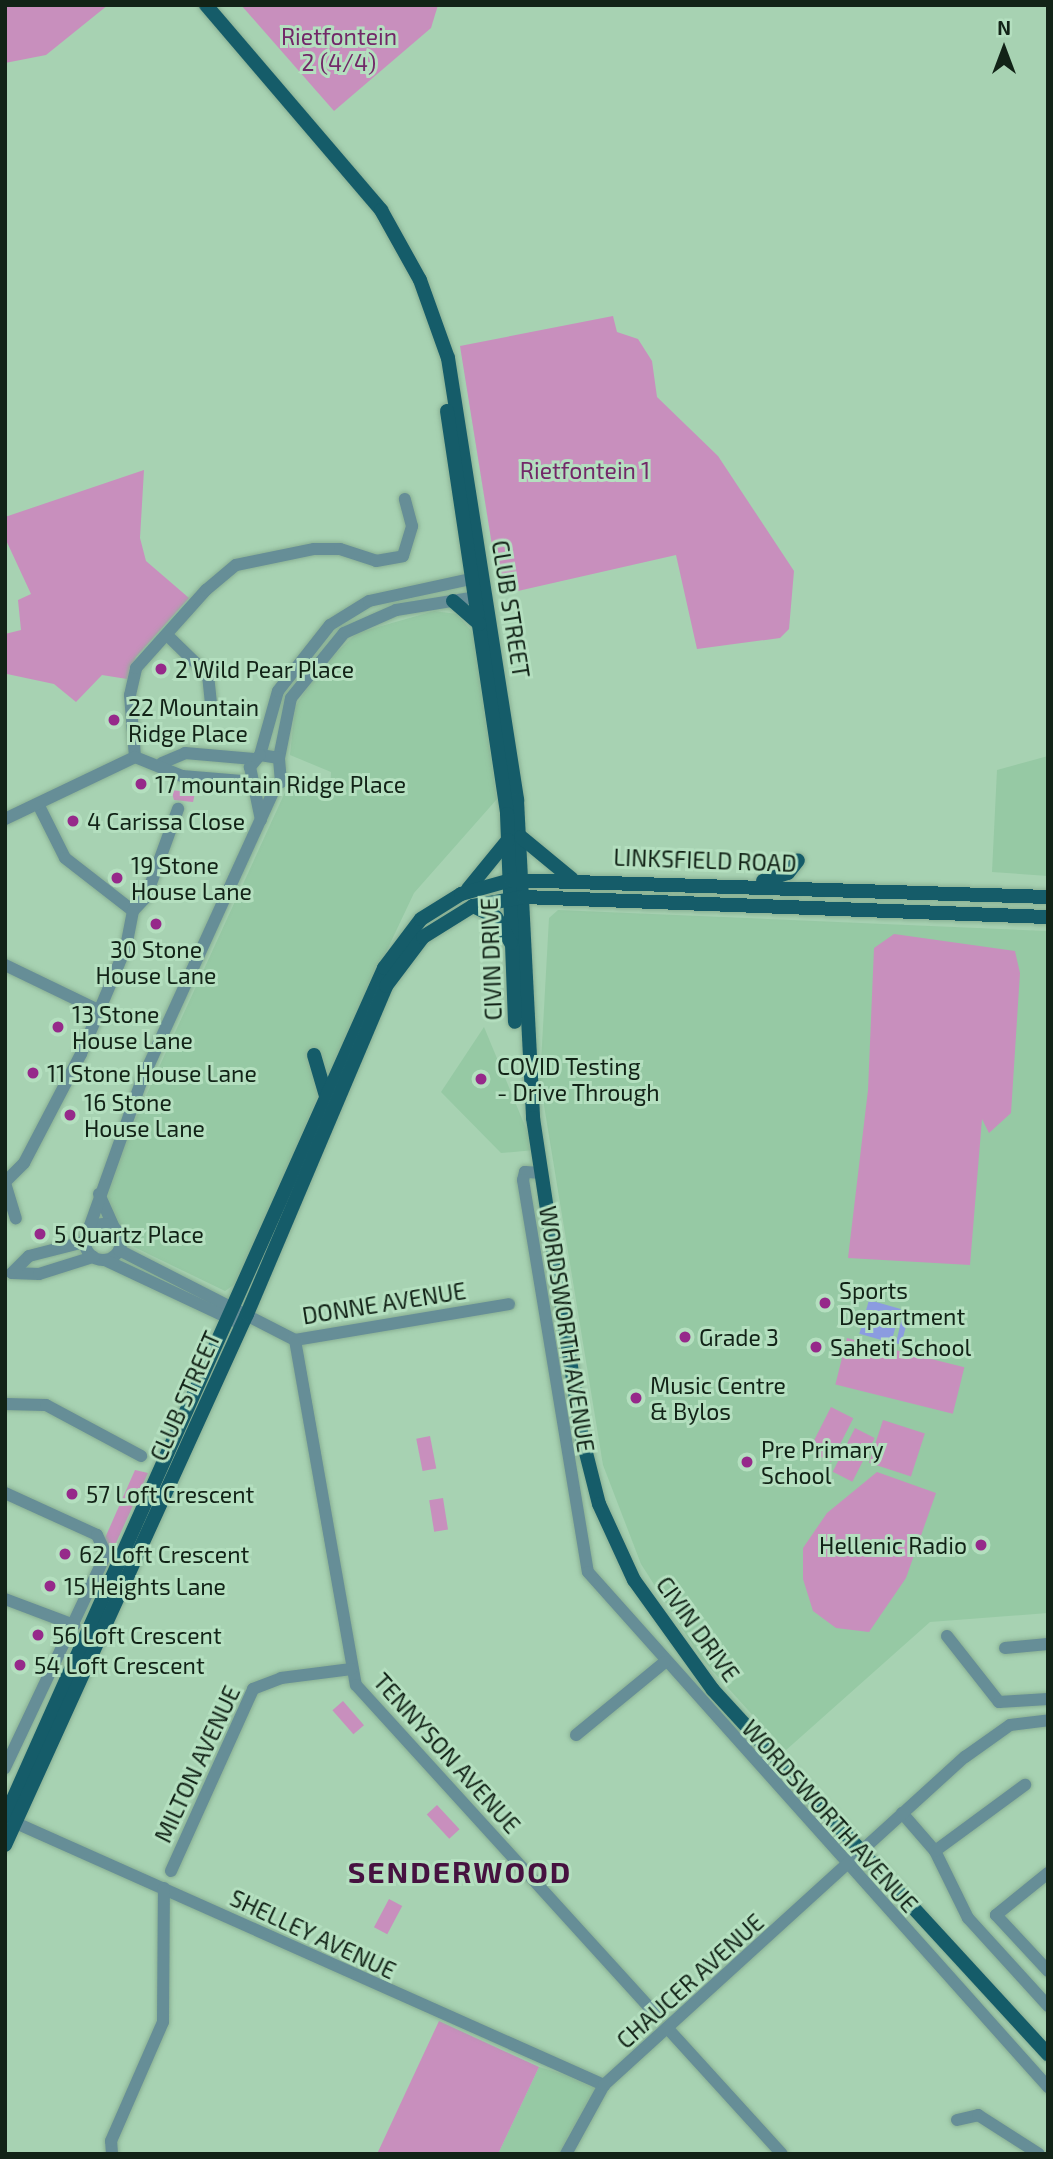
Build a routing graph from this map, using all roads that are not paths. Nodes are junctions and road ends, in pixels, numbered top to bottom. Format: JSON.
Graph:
{"nodes":[{"id":1,"x":206,"y":5,"type":"edge"},
{"id":2,"x":405,"y":499,"type":"dead end"},
{"id":3,"x":477,"y":578,"type":"junction"},
{"id":4,"x":481,"y":596,"type":"junction"},
{"id":5,"x":453,"y":601,"type":"junction"},
{"id":6,"x":479,"y":625,"type":"junction"},
{"id":7,"x":168,"y":636,"type":"junction"},
{"id":8,"x":211,"y":706,"type":"dead end"},
{"id":9,"x":135,"y":757,"type":"junction"},
{"id":10,"x":225,"y":757,"type":"junction"},
{"id":11,"x":257,"y":757,"type":"junction"},
{"id":12,"x":279,"y":758,"type":"junction"},
{"id":13,"x":162,"y":763,"type":"junction"},
{"id":14,"x":224,"y":778,"type":"junction"},
{"id":15,"x":255,"y":784,"type":"junction"},
{"id":16,"x":276,"y":786,"type":"junction"},
{"id":17,"x":38,"y":804,"type":"junction"},
{"id":18,"x":178,"y":809,"type":"dead end"},
{"id":19,"x":5,"y":819,"type":"edge"},
{"id":20,"x":261,"y":821,"type":"junction"},
{"id":21,"x":515,"y":837,"type":"junction"},
{"id":22,"x":798,"y":860,"type":"dead end"},
{"id":23,"x":573,"y":879,"type":"junction"},
{"id":24,"x":517,"y":880,"type":"junction"},
{"id":25,"x":751,"y":884,"type":"junction"},
{"id":26,"x":461,"y":894,"type":"junction"},
{"id":27,"x":518,"y":897,"type":"junction"},
{"id":28,"x":556,"y":897,"type":"junction"},
{"id":29,"x":1048,"y":897,"type":"edge"},
{"id":30,"x":473,"y":906,"type":"junction"},
{"id":31,"x":132,"y":911,"type":"junction"},
{"id":32,"x":1048,"y":918,"type":"edge"},
{"id":33,"x":524,"y":925,"type":"junction"},
{"id":34,"x":513,"y":947,"type":"junction"},
{"id":35,"x":395,"y":961,"type":"junction"},
{"id":36,"x":5,"y":965,"type":"edge"},
{"id":37,"x":98,"y":1010,"type":"junction"},
{"id":38,"x":314,"y":1055,"type":"dead end"},
{"id":39,"x":326,"y":1097,"type":"junction"},
{"id":40,"x":533,"y":1118,"type":"junction"},
{"id":41,"x":541,"y":1173,"type":"junction"},
{"id":42,"x":5,"y":1183,"type":"edge"},
{"id":43,"x":99,"y":1194,"type":"junction"},
{"id":44,"x":16,"y":1218,"type":"dead end"},
{"id":45,"x":114,"y":1228,"type":"junction"},
{"id":46,"x":86,"y":1237,"type":"junction"},
{"id":47,"x":56,"y":1250,"type":"junction"},
{"id":48,"x":119,"y":1250,"type":"junction"},
{"id":49,"x":99,"y":1259,"type":"junction"},
{"id":50,"x":61,"y":1267,"type":"junction"},
{"id":51,"x":9,"y":1274,"type":"edge"},
{"id":52,"x":509,"y":1304,"type":"dead end"},
{"id":53,"x":239,"y":1317,"type":"junction"},
{"id":54,"x":295,"y":1340,"type":"junction"},
{"id":55,"x":5,"y":1404,"type":"edge"},
{"id":56,"x":141,"y":1456,"type":"dead end"},
{"id":57,"x":5,"y":1493,"type":"edge"},
{"id":58,"x":5,"y":1599,"type":"edge"},
{"id":59,"x":74,"y":1625,"type":"junction"},
{"id":60,"x":947,"y":1636,"type":"dead end"},
{"id":61,"x":1048,"y":1644,"type":"edge"},
{"id":62,"x":1006,"y":1648,"type":"dead end"},
{"id":63,"x":665,"y":1662,"type":"junction"},
{"id":64,"x":351,"y":1669,"type":"junction"},
{"id":65,"x":1048,"y":1699,"type":"edge"},
{"id":66,"x":1048,"y":1720,"type":"edge"},
{"id":67,"x":576,"y":1735,"type":"dead end"},
{"id":68,"x":5,"y":1768,"type":"edge"},
{"id":69,"x":1025,"y":1785,"type":"dead end"},
{"id":70,"x":902,"y":1814,"type":"junction"},
{"id":71,"x":9,"y":1819,"type":"edge"},
{"id":72,"x":5,"y":1845,"type":"edge"},
{"id":73,"x":935,"y":1851,"type":"junction"},
{"id":74,"x":859,"y":1853,"type":"junction"},
{"id":75,"x":846,"y":1867,"type":"junction"},
{"id":76,"x":171,"y":1871,"type":"dead end"},
{"id":77,"x":1048,"y":1873,"type":"edge"},
{"id":78,"x":164,"y":1888,"type":"junction"},
{"id":79,"x":996,"y":1915,"type":"junction"},
{"id":80,"x":978,"y":1930,"type":"junction"},
{"id":81,"x":1048,"y":1971,"type":"edge"},
{"id":82,"x":1048,"y":2006,"type":"edge"},
{"id":83,"x":657,"y":2017,"type":"dead end"},
{"id":84,"x":670,"y":2031,"type":"junction"},
{"id":85,"x":1048,"y":2054,"type":"edge"},
{"id":86,"x":604,"y":2085,"type":"junction"},
{"id":87,"x":1048,"y":2087,"type":"edge"},
{"id":88,"x":957,"y":2120,"type":"dead end"},
{"id":89,"x":112,"y":2154,"type":"edge"},
{"id":90,"x":566,"y":2154,"type":"edge"},
{"id":91,"x":782,"y":2154,"type":"edge"},
{"id":92,"x":1039,"y":2154,"type":"edge"}],
"edges":[{"from":1,"to":3,"type":"main road","name":"CLUB STREET"},
{"from":2,"to":7,"type":"street"},
{"from":3,"to":4,"type":"main road","name":"CLUB STREET"},
{"from":3,"to":11,"type":"street"},
{"from":4,"to":5,"type":"street"},
{"from":4,"to":6,"type":"main road","name":"CLUB STREET"},
{"from":4,"to":21,"type":"main road","name":"CLUB STREET"},
{"from":5,"to":6,"type":"main road"},
{"from":5,"to":12,"type":"street"},
{"from":6,"to":21,"type":"main road","name":"CLUB STREET"},
{"from":7,"to":8,"type":"street"},
{"from":7,"to":9,"type":"street"},
{"from":9,"to":13,"type":"street"},
{"from":9,"to":17,"type":"street"},
{"from":10,"to":11,"type":"street"},
{"from":10,"to":13,"type":"street"},
{"from":10,"to":14,"type":"street"},
{"from":11,"to":12,"type":"street"},
{"from":11,"to":15,"type":"street"},
{"from":12,"to":16,"type":"street"},
{"from":13,"to":14,"type":"street"},
{"from":14,"to":15,"type":"street"},
{"from":15,"to":16,"type":"street"},
{"from":15,"to":20,"type":"street"},
{"from":16,"to":20,"type":"street"},
{"from":17,"to":19,"type":"street"},
{"from":17,"to":31,"type":"street"},
{"from":18,"to":31,"type":"street"},
{"from":20,"to":43,"type":"street"},
{"from":21,"to":23,"type":"main road"},
{"from":21,"to":24,"type":"main road","name":"CLUB STREET"},
{"from":21,"to":26,"type":"main road"},
{"from":22,"to":25,"type":"main road"},
{"from":23,"to":24,"type":"main road","name":"LINKSFIELD ROAD"},
{"from":23,"to":25,"type":"main road","name":"LINKSFIELD ROAD"},
{"from":24,"to":26,"type":"main road","name":"LINKSFIELD ROAD"},
{"from":24,"to":27,"type":"main road","name":"CIVIN DRIVE"},
{"from":25,"to":29,"type":"main road","name":"LINKSFIELD ROAD"},
{"from":26,"to":35,"type":"main road","name":"LINKSFIELD ROAD"},
{"from":27,"to":28,"type":"main road","name":"LINKSFIELD ROAD"},
{"from":27,"to":30,"type":"main road","name":"LINKSFIELD ROAD"},
{"from":27,"to":33,"type":"main road","name":"CIVIN DRIVE"},
{"from":27,"to":34,"type":"main road","name":"CIVIN DRIVE"},
{"from":28,"to":32,"type":"main road","name":"LINKSFIELD ROAD"},
{"from":28,"to":33,"type":"main road"},
{"from":30,"to":34,"type":"main road"},
{"from":30,"to":35,"type":"main road","name":"LINKSFIELD ROAD"},
{"from":31,"to":37,"type":"street"},
{"from":33,"to":40,"type":"main road","name":"CIVIN DRIVE"},
{"from":34,"to":40,"type":"main road","name":"CIVIN DRIVE"},
{"from":35,"to":39,"type":"main road","name":"CLUB STREET"},
{"from":35,"to":53,"type":"main road","name":"CLUB STREET"},
{"from":36,"to":37,"type":"street"},
{"from":37,"to":42,"type":"street"},
{"from":38,"to":39,"type":"main road"},
{"from":39,"to":53,"type":"main road","name":"CLUB STREET"},
{"from":40,"to":41,"type":"main road","name":"CIVIN DRIVE"},
{"from":41,"to":63,"type":"street","name":"WORDSWORTH AVENUE"},
{"from":41,"to":74,"type":"main road","name":"CIVIN DRIVE"},
{"from":42,"to":44,"type":"street"},
{"from":43,"to":45,"type":"street"},
{"from":43,"to":46,"type":"street"},
{"from":45,"to":46,"type":"street"},
{"from":45,"to":48,"type":"street"},
{"from":46,"to":47,"type":"street"},
{"from":46,"to":49,"type":"street"},
{"from":47,"to":50,"type":"street"},
{"from":47,"to":51,"type":"street"},
{"from":48,"to":49,"type":"street"},
{"from":48,"to":53,"type":"street"},
{"from":49,"to":50,"type":"street"},
{"from":49,"to":53,"type":"street"},
{"from":50,"to":51,"type":"street"},
{"from":52,"to":54,"type":"street","name":"DONNE AVENUE"},
{"from":53,"to":54,"type":"street","name":"DONNE AVENUE"},
{"from":53,"to":71,"type":"main road","name":"CLUB STREET"},
{"from":54,"to":64,"type":"street","name":"TENNYSON AVENUE"},
{"from":55,"to":56,"type":"street"},
{"from":57,"to":59,"type":"street"},
{"from":58,"to":59,"type":"street"},
{"from":59,"to":68,"type":"street"},
{"from":60,"to":65,"type":"street"},
{"from":61,"to":62,"type":"street"},
{"from":63,"to":67,"type":"street"},
{"from":63,"to":75,"type":"street","name":"WORDSWORTH AVENUE"},
{"from":64,"to":76,"type":"street","name":"MILTON AVENUE"},
{"from":64,"to":83,"type":"street","name":"TENNYSON AVENUE"},
{"from":66,"to":70,"type":"street","name":"CHAUCER AVENUE"},
{"from":69,"to":73,"type":"street"},
{"from":70,"to":73,"type":"street"},
{"from":70,"to":74,"type":"street","name":"CHAUCER AVENUE"},
{"from":71,"to":72,"type":"main road","name":"CLUB STREET"},
{"from":71,"to":78,"type":"street","name":"SHELLEY AVENUE"},
{"from":73,"to":80,"type":"street"},
{"from":74,"to":75,"type":"street","name":"CHAUCER AVENUE"},
{"from":74,"to":85,"type":"main road","name":"CIVIN DRIVE"},
{"from":75,"to":84,"type":"street","name":"CHAUCER AVENUE"},
{"from":75,"to":87,"type":"street","name":"WORDSWORTH AVENUE"},
{"from":77,"to":79,"type":"street"},
{"from":78,"to":86,"type":"street","name":"SHELLEY AVENUE"},
{"from":78,"to":89,"type":"street"},
{"from":79,"to":80,"type":"street"},
{"from":79,"to":81,"type":"street"},
{"from":80,"to":82,"type":"street"},
{"from":84,"to":86,"type":"street","name":"CHAUCER AVENUE"},
{"from":84,"to":91,"type":"street"},
{"from":86,"to":90,"type":"street","name":"CHAUCER AVENUE"},
{"from":88,"to":92,"type":"street"}]}
